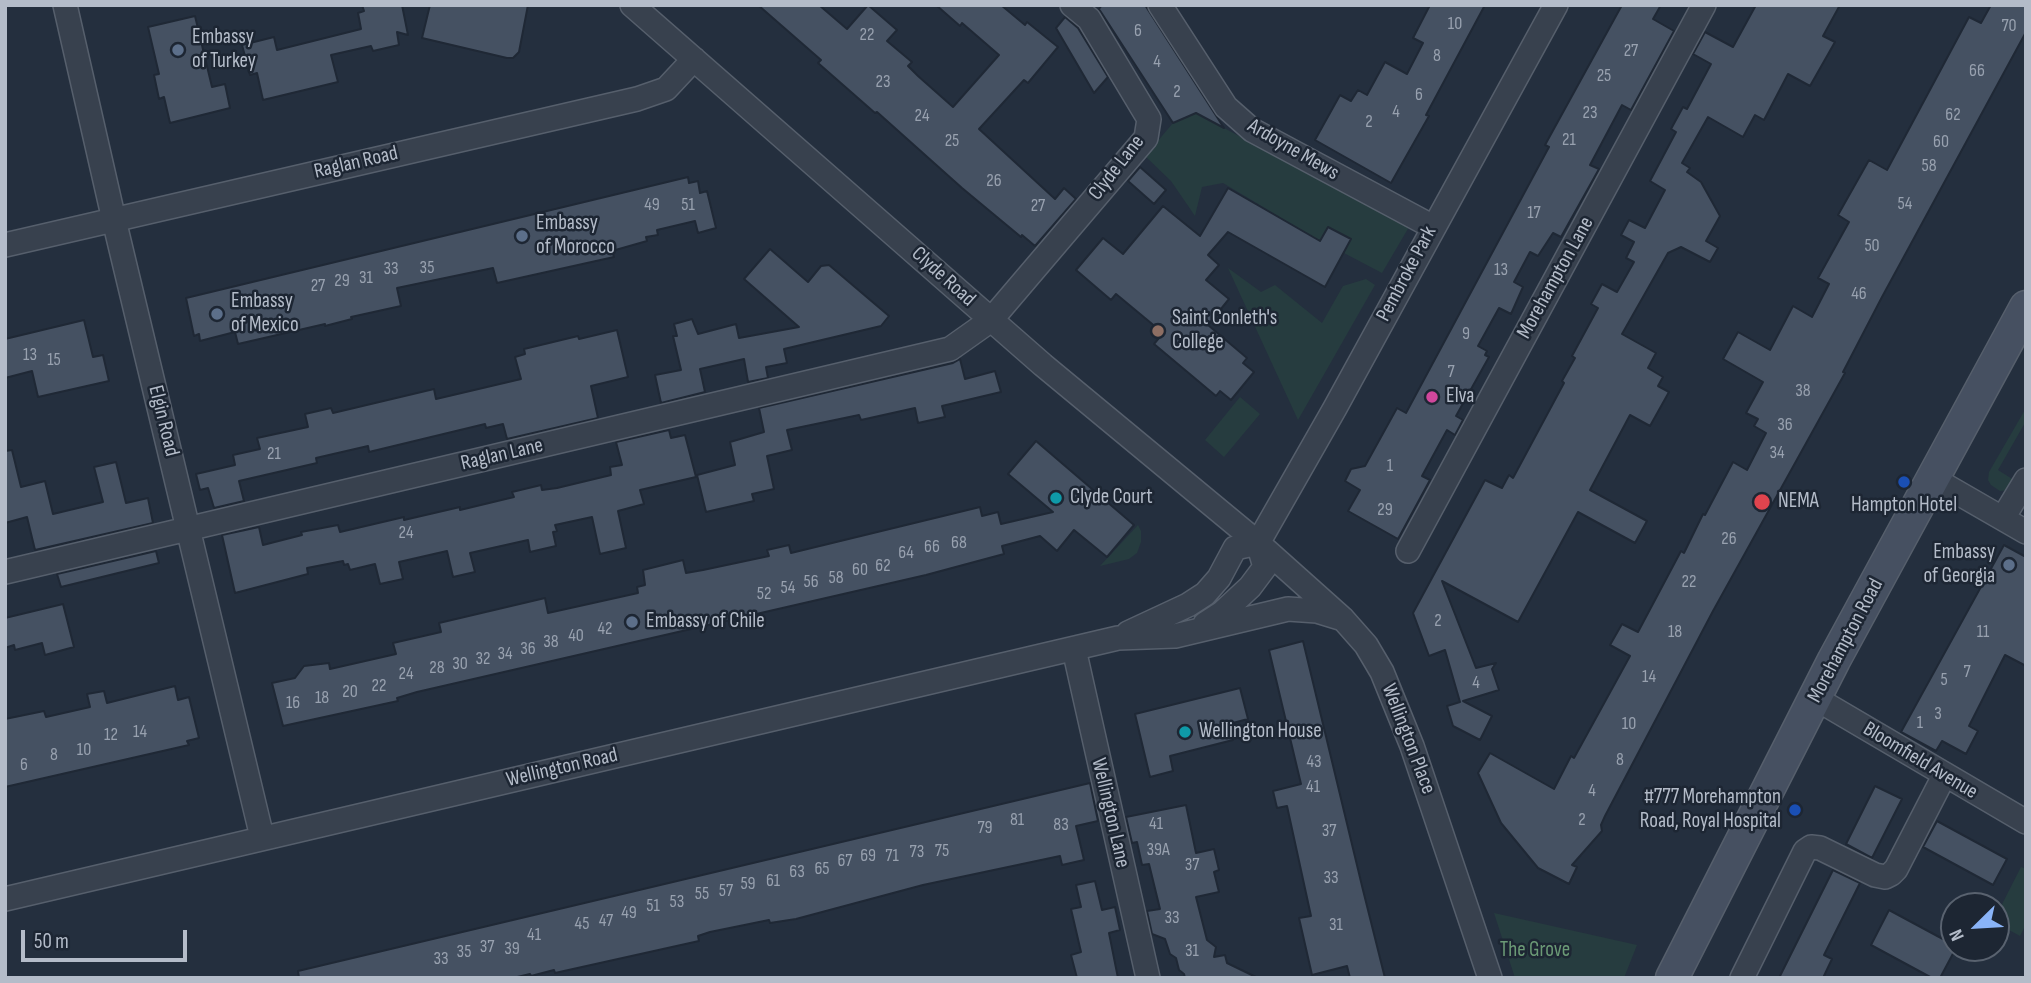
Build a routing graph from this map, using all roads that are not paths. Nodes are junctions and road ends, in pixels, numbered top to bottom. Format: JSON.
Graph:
{"nodes":[{"id":1,"x":65,"y":5,"type":"edge"},
{"id":2,"x":632,"y":5,"type":"edge"},
{"id":3,"x":1072,"y":5,"type":"edge"},
{"id":4,"x":1160,"y":5,"type":"edge"},
{"id":5,"x":1556,"y":5,"type":"edge"},
{"id":6,"x":1704,"y":5,"type":"edge"},
{"id":7,"x":694,"y":59,"type":"junction"},
{"id":8,"x":114,"y":220,"type":"junction"},
{"id":9,"x":1433,"y":227,"type":"junction"},
{"id":10,"x":5,"y":245,"type":"edge"},
{"id":11,"x":2026,"y":307,"type":"edge"},
{"id":12,"x":991,"y":320,"type":"junction"},
{"id":13,"x":1934,"y":479,"type":"junction"},
{"id":14,"x":2026,"y":480,"type":"edge"},
{"id":15,"x":2003,"y":519,"type":"junction"},
{"id":16,"x":190,"y":529,"type":"junction"},
{"id":17,"x":2026,"y":532,"type":"edge"},
{"id":18,"x":1258,"y":542,"type":"junction"},
{"id":19,"x":1408,"y":551,"type":"dead end"},
{"id":20,"x":5,"y":572,"type":"edge"},
{"id":21,"x":1343,"y":619,"type":"junction"},
{"id":22,"x":1193,"y":632,"type":"junction"},
{"id":23,"x":1118,"y":638,"type":"junction"},
{"id":24,"x":1074,"y":649,"type":"junction"},
{"id":25,"x":1815,"y":698,"type":"junction"},
{"id":26,"x":1944,"y":776,"type":"junction"},
{"id":27,"x":2026,"y":822,"type":"edge"},
{"id":28,"x":262,"y":837,"type":"junction"},
{"id":29,"x":5,"y":899,"type":"edge"},
{"id":30,"x":1148,"y":978,"type":"edge"},
{"id":31,"x":1490,"y":978,"type":"edge"},
{"id":32,"x":1672,"y":978,"type":"edge"},
{"id":33,"x":1742,"y":978,"type":"edge"}],
"edges":[{"from":1,"to":8,"type":"street","name":"Elgin Road"},
{"from":2,"to":7,"type":"street","name":"Clyde Road"},
{"from":3,"to":12,"type":"street","name":"Clyde Lane"},
{"from":4,"to":9,"type":"street","name":"Ardoyne Mews"},
{"from":5,"to":9,"type":"street","name":"Pembroke Park"},
{"from":6,"to":19,"type":"street","name":"Morehampton Lane"},
{"from":7,"to":8,"type":"street","name":"Raglan Road"},
{"from":7,"to":12,"type":"street","name":"Clyde Road"},
{"from":8,"to":10,"type":"street","name":"Raglan Road"},
{"from":8,"to":16,"type":"street","name":"Elgin Road"},
{"from":9,"to":18,"type":"street","name":"Pembroke Park"},
{"from":11,"to":13,"type":"main road","name":"Morehampton Road"},
{"from":12,"to":16,"type":"street","name":"Raglan Lane"},
{"from":12,"to":18,"type":"street","name":"Clyde Road"},
{"from":13,"to":15,"type":"street"},
{"from":13,"to":25,"type":"main road","name":"Morehampton Road"},
{"from":14,"to":15,"type":"street"},
{"from":15,"to":17,"type":"street"},
{"from":16,"to":20,"type":"street","name":"Raglan Lane"},
{"from":16,"to":28,"type":"street","name":"Elgin Road"},
{"from":18,"to":21,"type":"street","name":"Wellington Place"},
{"from":18,"to":22,"type":"street","name":"Wellington Road"},
{"from":18,"to":23,"type":"street","name":"Wellington Road"},
{"from":21,"to":22,"type":"street","name":"Wellington Road"},
{"from":21,"to":31,"type":"street","name":"Wellington Place"},
{"from":22,"to":23,"type":"street","name":"Wellington Road"},
{"from":23,"to":24,"type":"street","name":"Wellington Road"},
{"from":24,"to":28,"type":"street","name":"Wellington Road"},
{"from":24,"to":30,"type":"street","name":"Wellington Lane"},
{"from":25,"to":26,"type":"street","name":"Bloomfield Avenue"},
{"from":25,"to":32,"type":"main road","name":"Morehampton Road"},
{"from":26,"to":27,"type":"street","name":"Bloomfield Avenue"},
{"from":26,"to":33,"type":"street"},
{"from":28,"to":29,"type":"street","name":"Wellington Road"}]}
